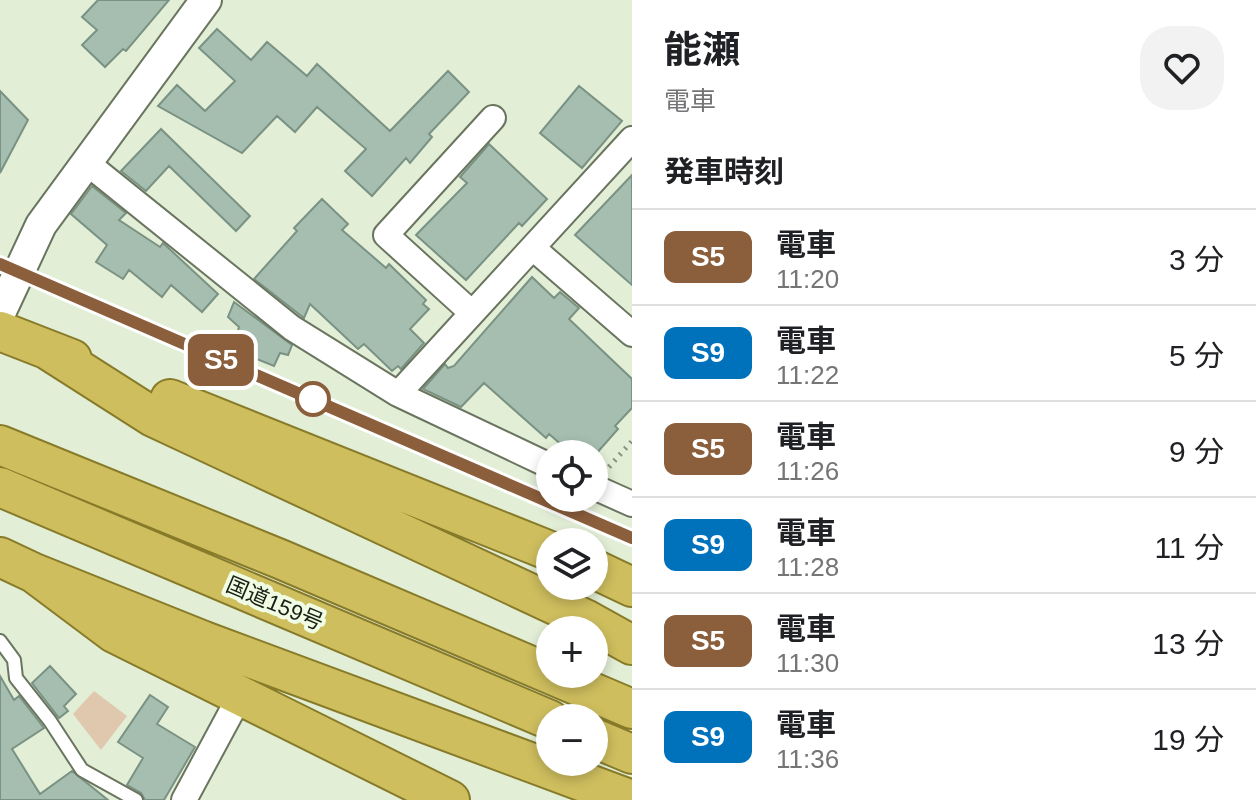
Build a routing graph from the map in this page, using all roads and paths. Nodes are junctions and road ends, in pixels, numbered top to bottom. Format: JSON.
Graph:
{"nodes":[{"id":1,"x":206,"y":0,"type":"edge"},
{"id":2,"x":493,"y":118,"type":"dead end"},
{"id":3,"x":632,"y":139,"type":"edge"},
{"id":4,"x":87,"y":163,"type":"junction"},
{"id":5,"x":534,"y":249,"type":"junction"},
{"id":6,"x":0,"y":313,"type":"edge"},
{"id":7,"x":472,"y":313,"type":"junction"},
{"id":8,"x":0,"y":331,"type":"edge"},
{"id":9,"x":632,"y":334,"type":"edge"},
{"id":10,"x":48,"y":350,"type":"junction"},
{"id":11,"x":398,"y":394,"type":"junction"},
{"id":12,"x":632,"y":441,"type":"edge"},
{"id":13,"x":5,"y":448,"type":"edge"},
{"id":14,"x":536,"y":459,"type":"edge"},
{"id":15,"x":608,"y":469,"type":"edge"},
{"id":16,"x":0,"y":487,"type":"edge"},
{"id":17,"x":608,"y":487,"type":"edge"},
{"id":18,"x":632,"y":504,"type":"edge"},
{"id":19,"x":536,"y":545,"type":"edge"},
{"id":20,"x":0,"y":557,"type":"edge"},
{"id":21,"x":34,"y":573,"type":"junction"},
{"id":22,"x":608,"y":576,"type":"edge"},
{"id":23,"x":632,"y":587,"type":"edge"},
{"id":24,"x":0,"y":641,"type":"edge"},
{"id":25,"x":632,"y":645,"type":"edge"},
{"id":26,"x":536,"y":668,"type":"edge"},
{"id":27,"x":583,"y":688,"type":"edge"},
{"id":28,"x":240,"y":696,"type":"junction"},
{"id":29,"x":632,"y":709,"type":"edge"},
{"id":30,"x":536,"y":714,"type":"edge"},
{"id":31,"x":608,"y":744,"type":"edge"},
{"id":32,"x":632,"y":754,"type":"edge"},
{"id":33,"x":136,"y":800,"type":"edge"},
{"id":34,"x":184,"y":800,"type":"edge"},
{"id":35,"x":450,"y":800,"type":"edge"},
{"id":36,"x":632,"y":800,"type":"edge"}],
"edges":[{"from":1,"to":4,"type":"street"},
{"from":2,"to":7,"type":"street"},
{"from":3,"to":5,"type":"street"},
{"from":4,"to":6,"type":"street"},
{"from":4,"to":11,"type":"street"},
{"from":5,"to":7,"type":"street"},
{"from":5,"to":9,"type":"street"},
{"from":7,"to":11,"type":"street"},
{"from":8,"to":10,"type":"highway"},
{"from":10,"to":19,"type":"highway"},
{"from":10,"to":25,"type":"highway"},
{"from":11,"to":14,"type":"street"},
{"from":12,"to":15,"type":"path"},
{"from":13,"to":26,"type":"highway","name":"国道159号"},
{"from":16,"to":30,"type":"highway","name":"国道159号"},
{"from":17,"to":18,"type":"street"},
{"from":20,"to":21,"type":"highway"},
{"from":21,"to":28,"type":"highway"},
{"from":21,"to":36,"type":"highway"},
{"from":22,"to":23,"type":"highway"},
{"from":24,"to":33,"type":"lane"},
{"from":27,"to":29,"type":"highway","name":"国道159号"},
{"from":28,"to":34,"type":"street"},
{"from":28,"to":35,"type":"highway"},
{"from":31,"to":32,"type":"highway"}]}
